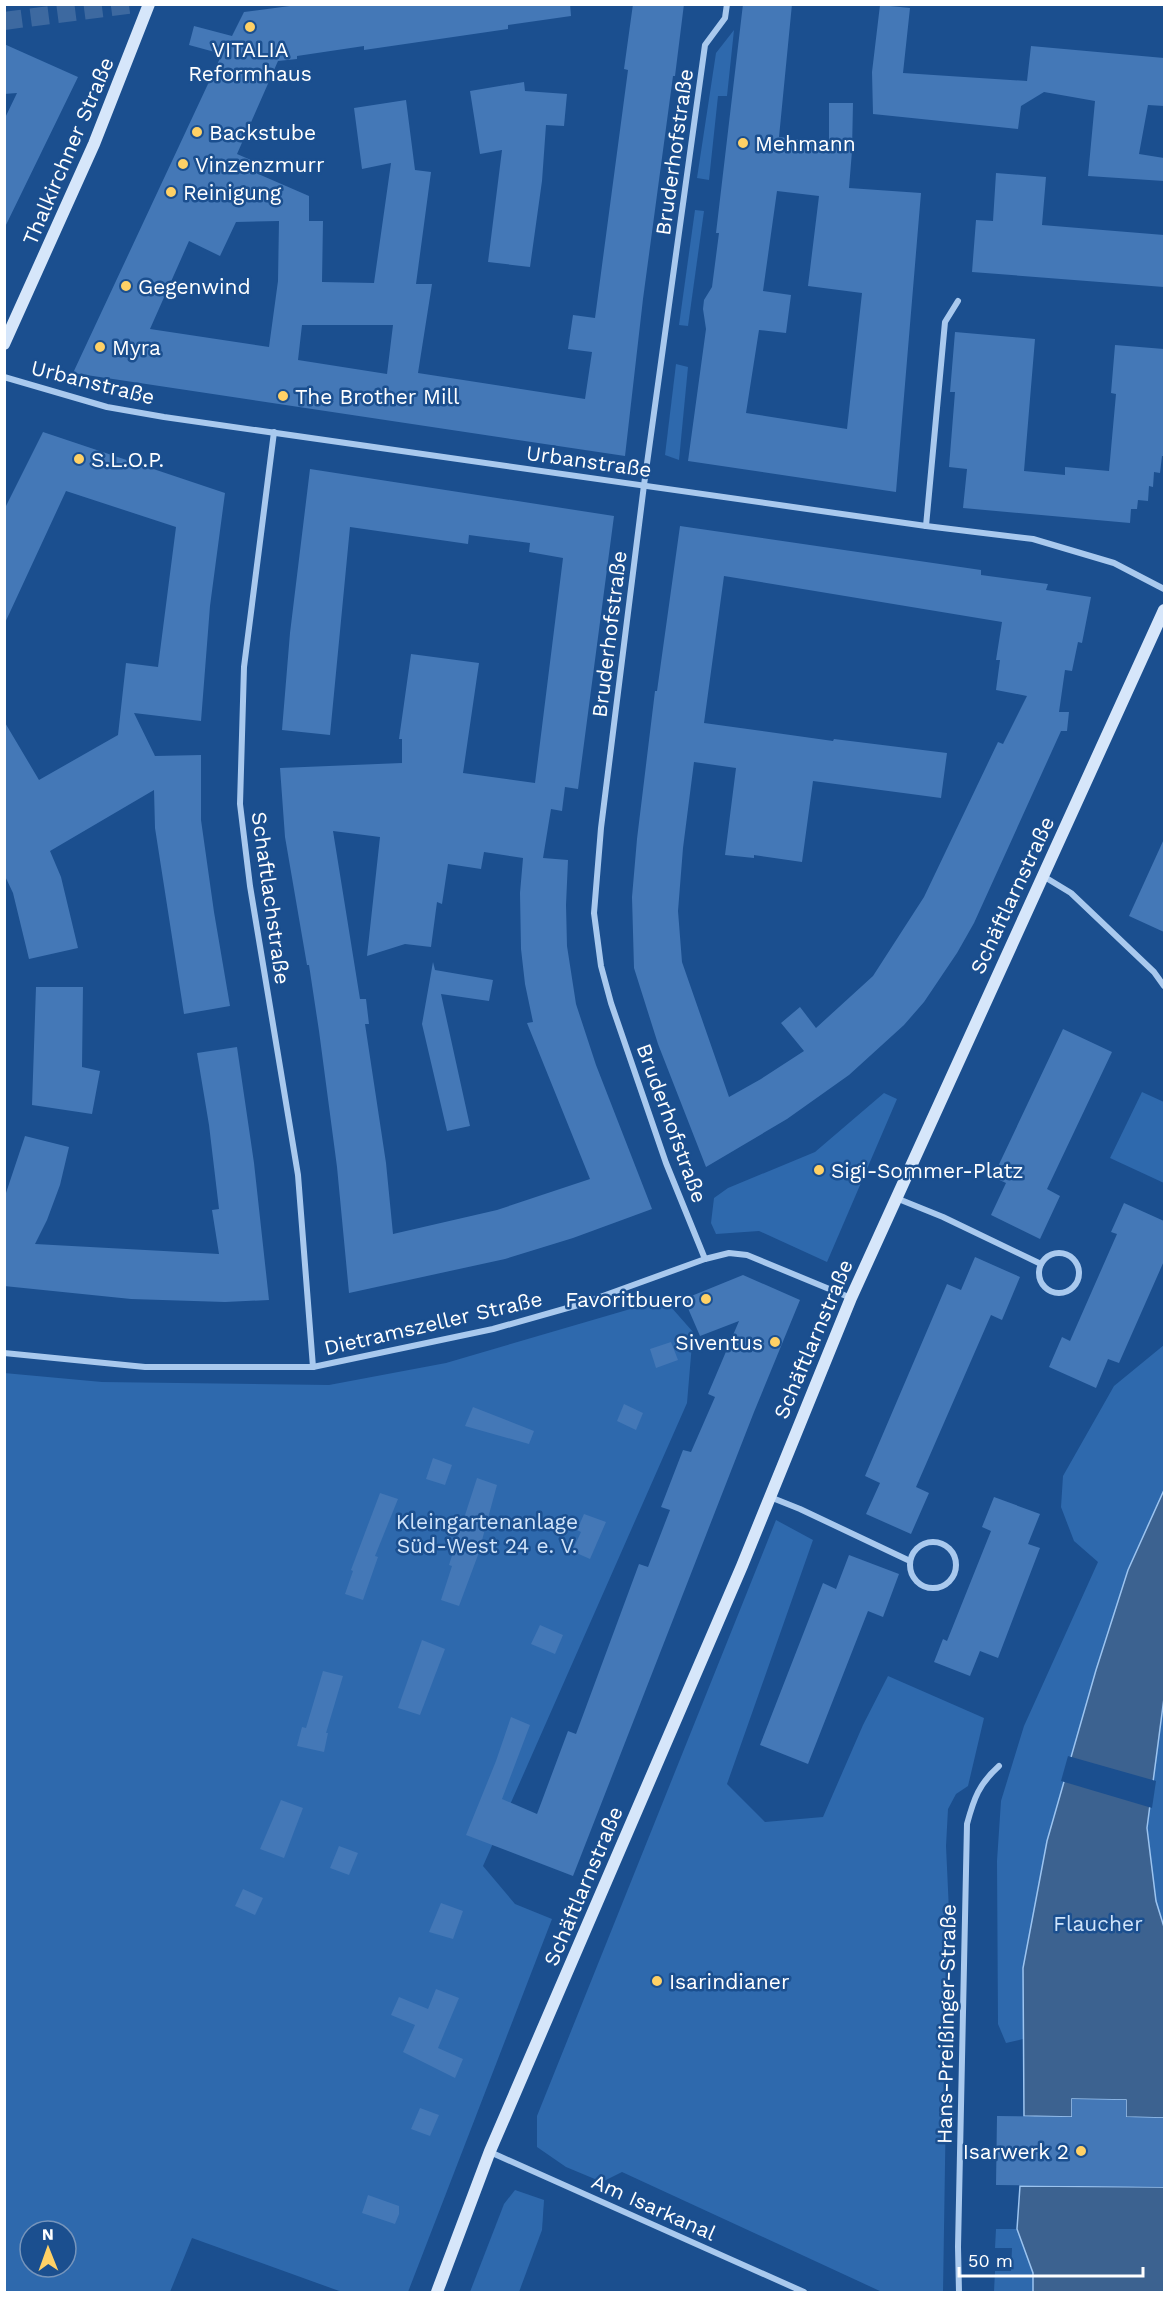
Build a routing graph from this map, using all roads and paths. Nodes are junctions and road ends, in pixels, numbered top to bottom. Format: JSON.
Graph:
{"nodes":[{"id":1,"x":149,"y":4,"type":"edge"},
{"id":2,"x":727,"y":4,"type":"edge"},
{"id":3,"x":958,"y":301,"type":"dead end"},
{"id":4,"x":4,"y":344,"type":"edge"},
{"id":5,"x":4,"y":377,"type":"edge"},
{"id":6,"x":274,"y":432,"type":"junction"},
{"id":7,"x":644,"y":485,"type":"junction"},
{"id":8,"x":926,"y":526,"type":"junction"},
{"id":9,"x":1164,"y":589,"type":"edge"},
{"id":10,"x":1164,"y":610,"type":"edge"},
{"id":11,"x":1043,"y":875,"type":"junction"},
{"id":12,"x":1164,"y":986,"type":"edge"},
{"id":13,"x":895,"y":1197,"type":"junction"},
{"id":14,"x":705,"y":1259,"type":"junction"},
{"id":15,"x":1041,"y":1264,"type":"junction"},
{"id":16,"x":851,"y":1298,"type":"junction"},
{"id":17,"x":4,"y":1353,"type":"edge"},
{"id":18,"x":313,"y":1367,"type":"junction"},
{"id":19,"x":769,"y":1497,"type":"junction"},
{"id":20,"x":910,"y":1561,"type":"junction"},
{"id":21,"x":999,"y":1766,"type":"dead end"},
{"id":22,"x":490,"y":2151,"type":"junction"},
{"id":23,"x":437,"y":2292,"type":"edge"},
{"id":24,"x":804,"y":2292,"type":"edge"},
{"id":25,"x":959,"y":2292,"type":"edge"}],
"edges":[{"from":1,"to":4,"type":"street","name":"Thalkirchner Straße"},
{"from":2,"to":7,"type":"street","name":"Bruderhofstraße"},
{"from":3,"to":8,"type":"street"},
{"from":5,"to":6,"type":"street","name":"Urbanstraße"},
{"from":6,"to":7,"type":"street","name":"Urbanstraße"},
{"from":6,"to":18,"type":"street","name":"Schaftlachstraße"},
{"from":7,"to":8,"type":"street","name":"Urbanstraße"},
{"from":7,"to":14,"type":"street","name":"Bruderhofstraße"},
{"from":8,"to":9,"type":"street","name":"Urbanstraße"},
{"from":10,"to":11,"type":"street","name":"Schäftlarnstraße"},
{"from":11,"to":12,"type":"street"},
{"from":11,"to":13,"type":"street","name":"Schäftlarnstraße"},
{"from":13,"to":15,"type":"street"},
{"from":13,"to":16,"type":"street","name":"Schäftlarnstraße"},
{"from":14,"to":16,"type":"street","name":"Dietramszeller Straße"},
{"from":14,"to":18,"type":"street","name":"Dietramszeller Straße"},
{"from":15,"to":15,"type":"street"},
{"from":16,"to":19,"type":"street","name":"Schäftlarnstraße"},
{"from":17,"to":18,"type":"street","name":"Dietramszeller Straße"},
{"from":19,"to":20,"type":"street"},
{"from":19,"to":22,"type":"street","name":"Schäftlarnstraße"},
{"from":20,"to":20,"type":"street"},
{"from":21,"to":25,"type":"street","name":"Hans-Preißinger-Straße"},
{"from":22,"to":23,"type":"street","name":"Schäftlarnstraße"},
{"from":22,"to":24,"type":"street","name":"Am Isarkanal"}]}
